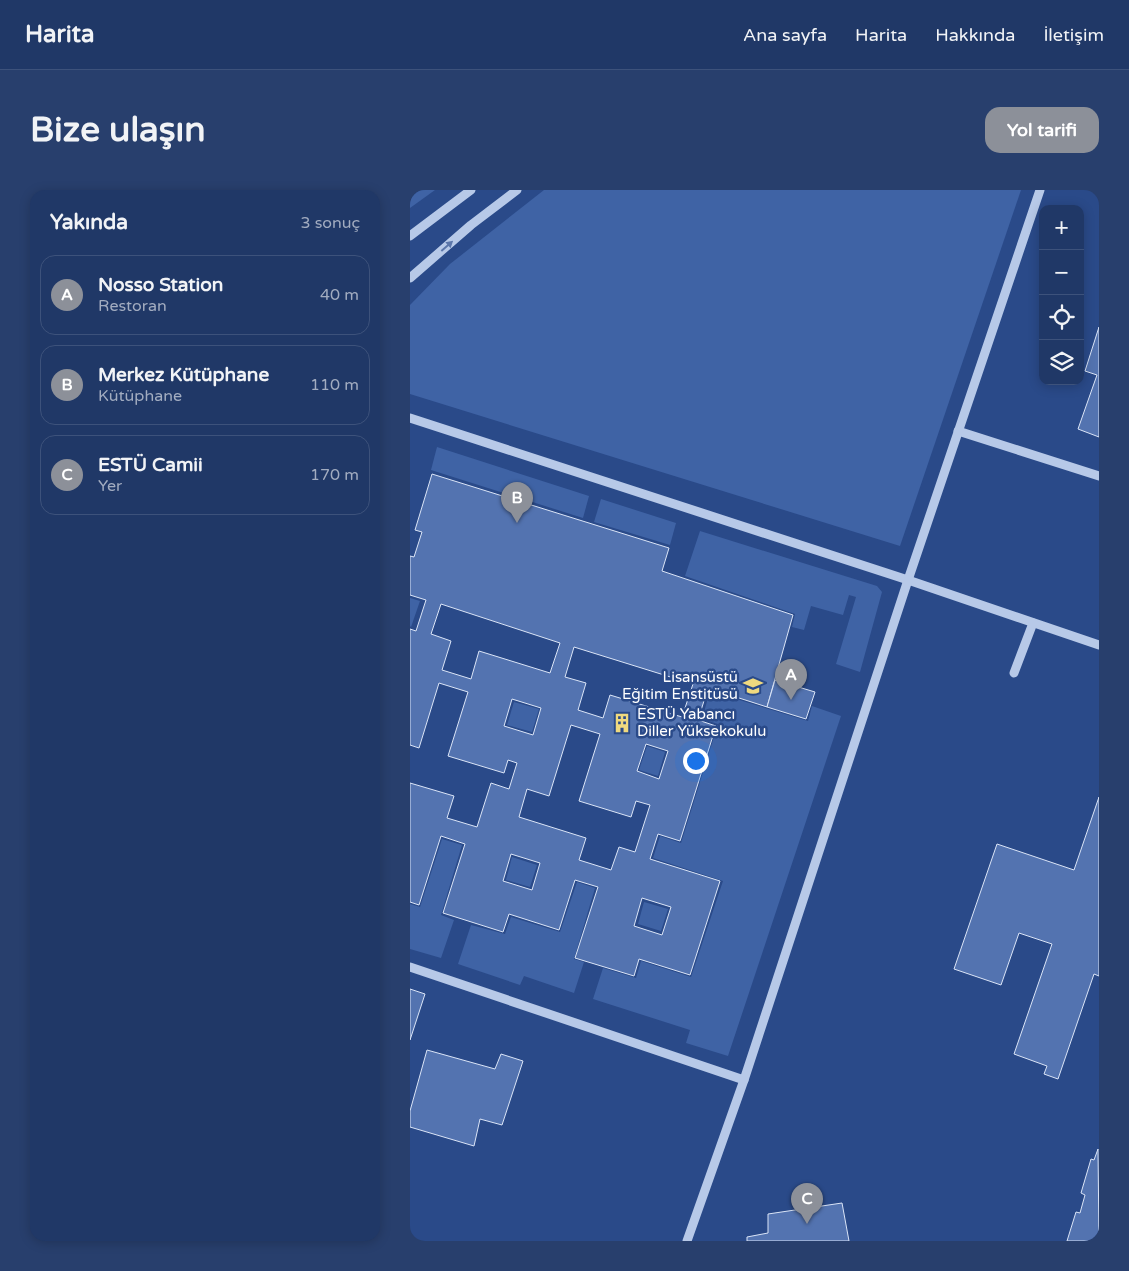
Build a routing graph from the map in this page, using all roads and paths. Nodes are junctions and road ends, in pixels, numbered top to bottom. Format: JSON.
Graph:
{"nodes":[{"id":1,"x":472,"y":190,"type":"edge"},
{"id":2,"x":518,"y":190,"type":"edge"},
{"id":3,"x":1040,"y":190,"type":"edge"},
{"id":4,"x":410,"y":234,"type":"edge"},
{"id":5,"x":410,"y":278,"type":"edge"},
{"id":6,"x":410,"y":418,"type":"edge"},
{"id":7,"x":958,"y":431,"type":"junction"},
{"id":8,"x":1099,"y":476,"type":"edge"},
{"id":9,"x":908,"y":580,"type":"junction"},
{"id":10,"x":1033,"y":623,"type":"junction"},
{"id":11,"x":1099,"y":645,"type":"edge"},
{"id":12,"x":1014,"y":673,"type":"dead end"},
{"id":13,"x":410,"y":966,"type":"edge"},
{"id":14,"x":744,"y":1080,"type":"junction"},
{"id":15,"x":688,"y":1241,"type":"edge"}],
"edges":[{"from":1,"to":4,"type":"street"},
{"from":5,"to":2,"type":"street","one_way":true},
{"from":3,"to":7,"type":"street"},
{"from":6,"to":9,"type":"street"},
{"from":7,"to":8,"type":"street"},
{"from":7,"to":9,"type":"street"},
{"from":9,"to":10,"type":"street"},
{"from":9,"to":14,"type":"street"},
{"from":10,"to":11,"type":"street"},
{"from":10,"to":12,"type":"street"},
{"from":13,"to":14,"type":"street"},
{"from":14,"to":15,"type":"street"}]}
